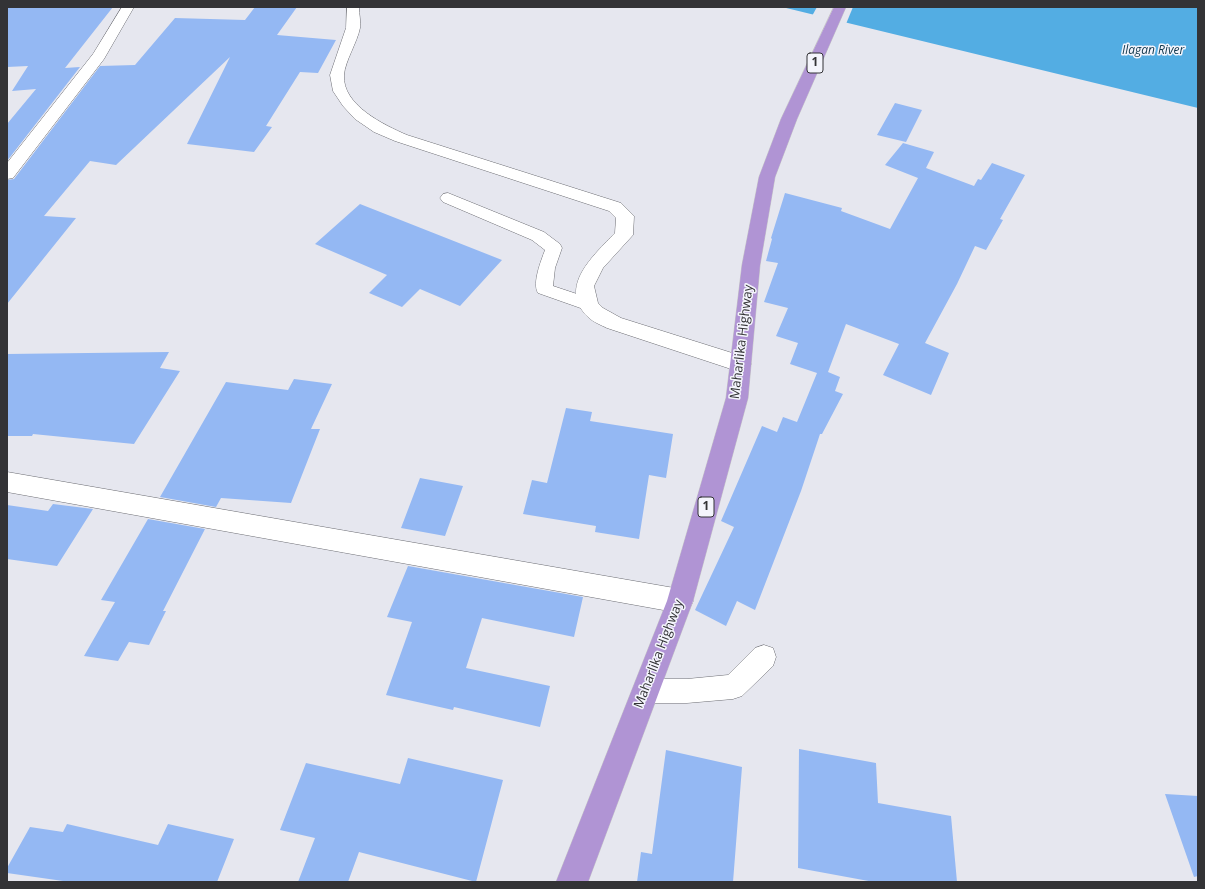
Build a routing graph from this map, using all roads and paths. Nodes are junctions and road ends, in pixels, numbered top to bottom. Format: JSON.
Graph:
{"nodes":[{"id":1,"x":128,"y":7,"type":"edge"},
{"id":2,"x":353,"y":7,"type":"edge"},
{"id":3,"x":840,"y":7,"type":"edge"},
{"id":4,"x":7,"y":174,"type":"edge"},
{"id":5,"x":448,"y":198,"type":"dead end"},
{"id":6,"x":589,"y":305,"type":"junction"},
{"id":7,"x":741,"y":364,"type":"junction"},
{"id":8,"x":7,"y":482,"type":"edge"},
{"id":9,"x":680,"y":601,"type":"junction"},
{"id":10,"x":764,"y":657,"type":"dead end"},
{"id":11,"x":646,"y":691,"type":"junction"},
{"id":12,"x":572,"y":882,"type":"edge"}],
"edges":[{"from":1,"to":4,"type":"street"},
{"from":2,"to":6,"type":"street"},
{"from":3,"to":7,"type":"highway","name":"Maharlika Highway","number":"1"},
{"from":5,"to":6,"type":"lane"},
{"from":6,"to":7,"type":"street"},
{"from":7,"to":9,"type":"highway","name":"Maharlika Highway","number":"1"},
{"from":8,"to":9,"type":"street"},
{"from":9,"to":11,"type":"highway","name":"Maharlika Highway","number":"1"},
{"from":10,"to":11,"type":"lane"},
{"from":11,"to":12,"type":"highway","name":"Maharlika Highway","number":"1"}]}
